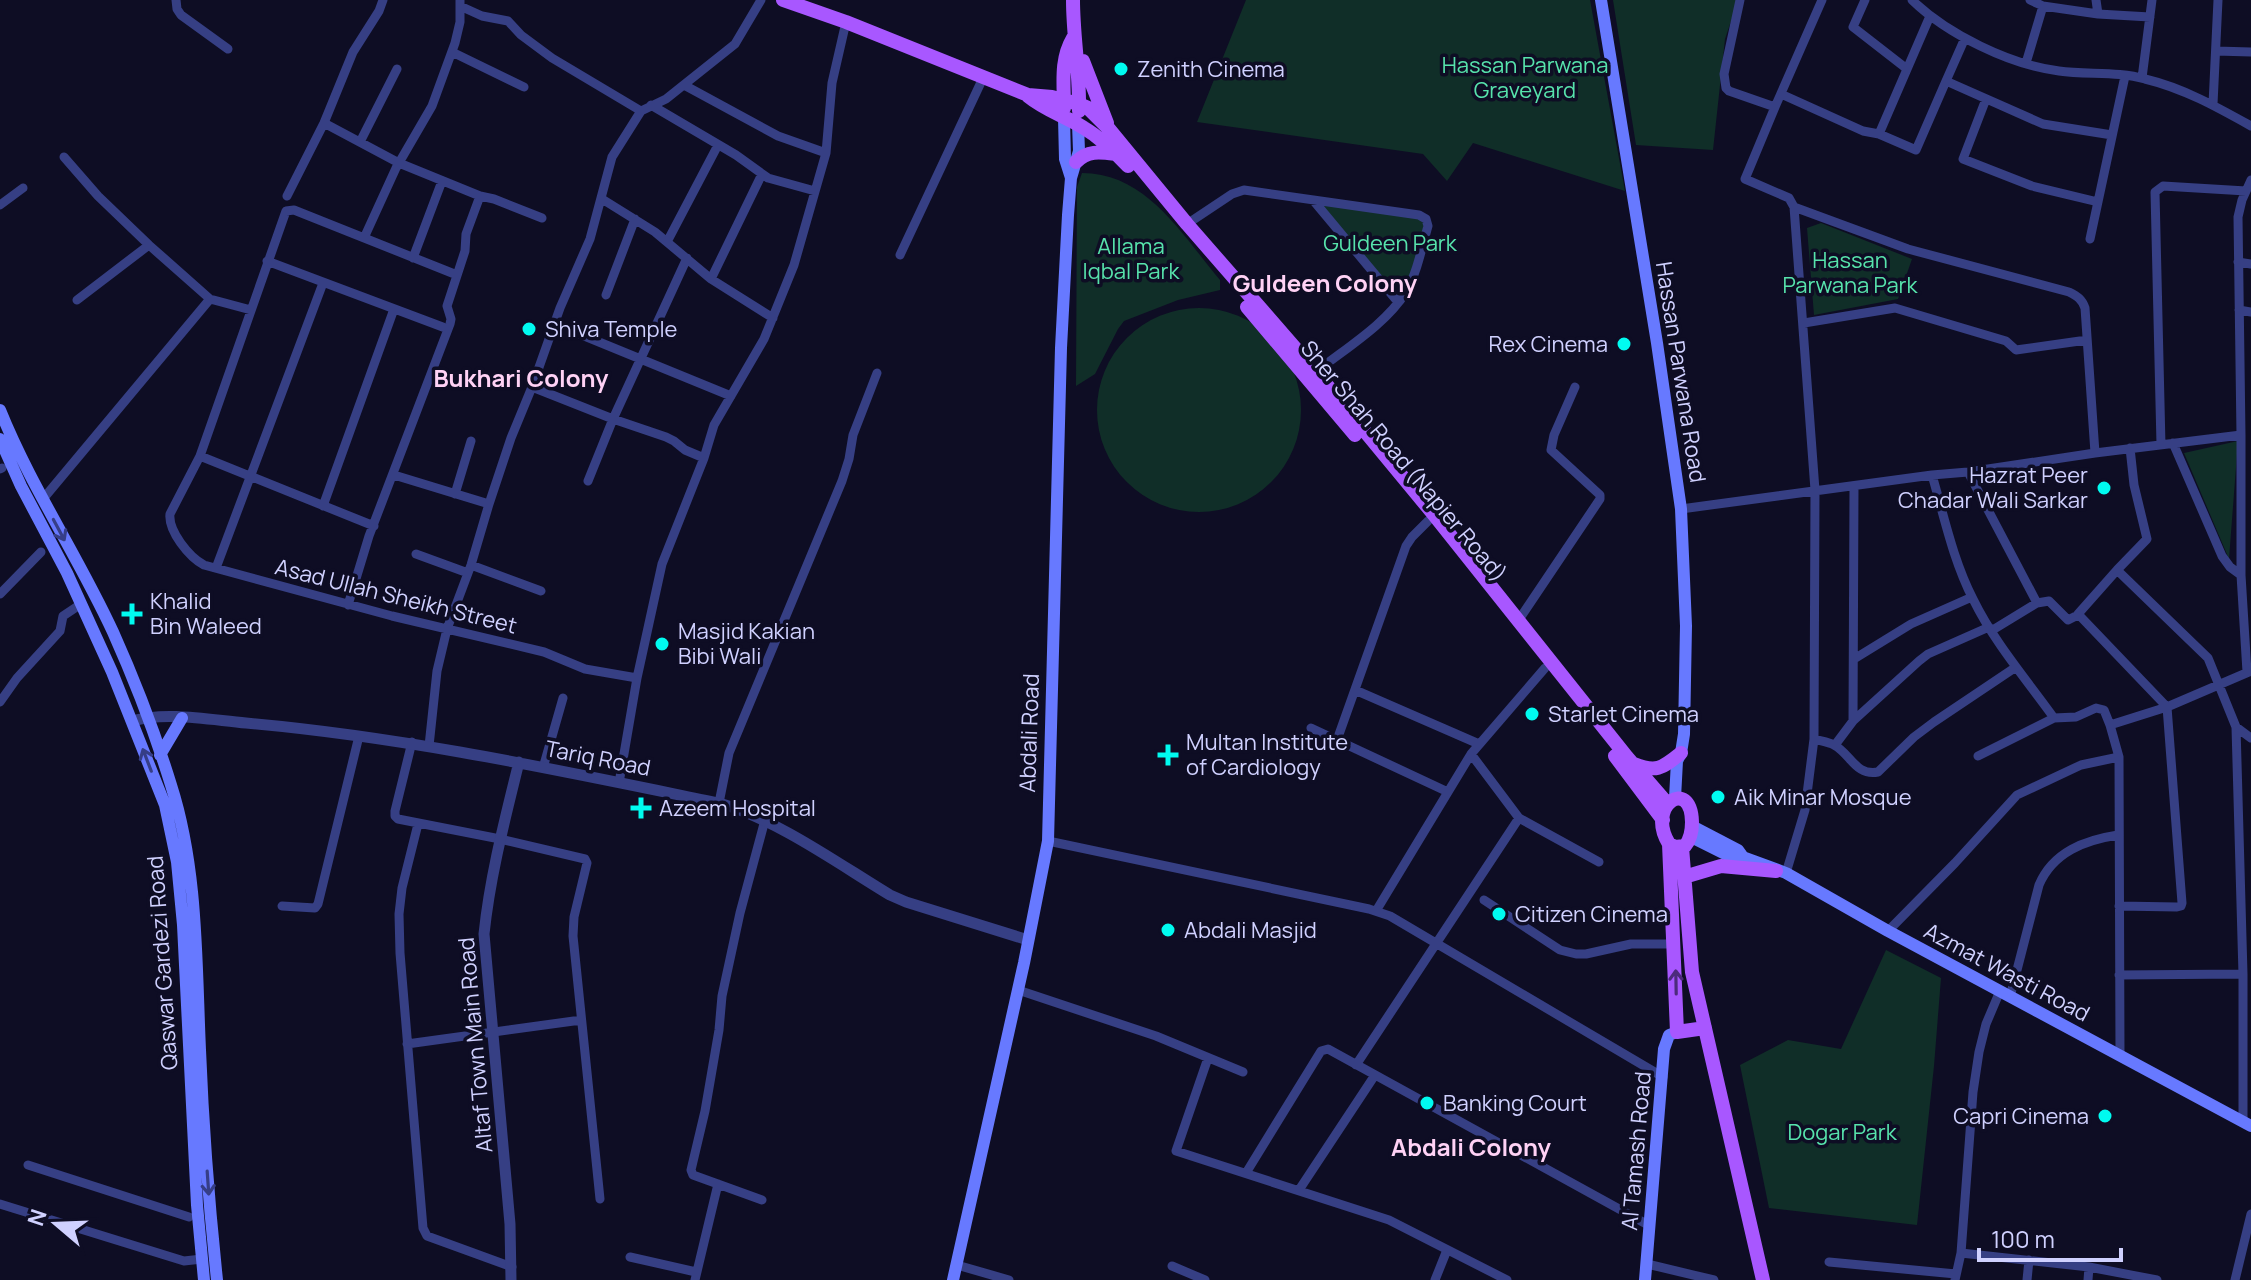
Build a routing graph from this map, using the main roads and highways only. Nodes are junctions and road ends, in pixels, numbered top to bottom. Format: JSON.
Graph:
{"nodes":[{"id":1,"x":783,"y":0,"type":"edge"},
{"id":2,"x":1073,"y":0,"type":"edge"},
{"id":3,"x":1601,"y":0,"type":"edge"},
{"id":4,"x":1073,"y":38,"type":"junction"},
{"id":5,"x":1028,"y":95,"type":"junction"},
{"id":6,"x":1064,"y":101,"type":"junction"},
{"id":7,"x":1079,"y":104,"type":"junction"},
{"id":8,"x":1064,"y":118,"type":"junction"},
{"id":9,"x":1078,"y":124,"type":"junction"},
{"id":10,"x":1109,"y":129,"type":"junction"},
{"id":11,"x":1116,"y":155,"type":"junction"},
{"id":12,"x":1076,"y":162,"type":"junction"},
{"id":13,"x":1138,"y":171,"type":"junction"},
{"id":14,"x":1071,"y":178,"type":"junction"},
{"id":15,"x":1278,"y":337,"type":"junction"},
{"id":16,"x":0,"y":410,"type":"edge"},
{"id":17,"x":0,"y":439,"type":"edge"},
{"id":18,"x":182,"y":718,"type":"road end"},
{"id":19,"x":1681,"y":753,"type":"junction"},
{"id":20,"x":160,"y":755,"type":"junction"},
{"id":21,"x":1627,"y":761,"type":"junction"},
{"id":22,"x":1674,"y":800,"type":"junction"},
{"id":23,"x":1663,"y":820,"type":"junction"},
{"id":24,"x":1684,"y":838,"type":"junction"},
{"id":25,"x":1781,"y":872,"type":"junction"},
{"id":26,"x":1684,"y":877,"type":"junction"},
{"id":27,"x":1705,"y":1028,"type":"junction"},
{"id":28,"x":1677,"y":1032,"type":"junction"},
{"id":29,"x":2247,"y":1124,"type":"edge"},
{"id":30,"x":204,"y":1280,"type":"edge"},
{"id":31,"x":217,"y":1280,"type":"edge"},
{"id":32,"x":953,"y":1280,"type":"edge"},
{"id":33,"x":1645,"y":1280,"type":"edge"},
{"id":34,"x":1763,"y":1280,"type":"edge"}],
"edges":[{"from":1,"to":5,"type":"main road"},
{"from":2,"to":4,"type":"main road","name":"Abdali Road"},
{"from":3,"to":19,"type":"main road","name":"Hassan Parwana Road"},
{"from":4,"to":6,"type":"main road","name":"Abdali Road"},
{"from":4,"to":7,"type":"main road","name":"Abdali Road"},
{"from":4,"to":10,"type":"main road"},
{"from":5,"to":6,"type":"main road"},
{"from":5,"to":8,"type":"main road"},
{"from":6,"to":7,"type":"main road"},
{"from":6,"to":8,"type":"main road","name":"Abdali Road"},
{"from":7,"to":9,"type":"main road","name":"Abdali Road"},
{"from":7,"to":10,"type":"main road"},
{"from":8,"to":9,"type":"main road"},
{"from":8,"to":14,"type":"main road","name":"Abdali Road"},
{"from":9,"to":11,"type":"main road"},
{"from":9,"to":12,"type":"main road","name":"Abdali Road"},
{"from":10,"to":13,"type":"main road"},
{"from":11,"to":12,"type":"main road"},
{"from":11,"to":13,"type":"main road"},
{"from":12,"to":14,"type":"main road","name":"Abdali Road"},
{"from":13,"to":15,"type":"main road","name":"Sher Shah Road (Napier Road)"},
{"from":13,"to":15,"type":"main road","name":"Sher Shah Road (Napier Road)"},
{"from":14,"to":32,"type":"main road","name":"Abdali Road"},
{"from":15,"to":21,"type":"main road","name":"Sher Shah Road (Napier Road)"},
{"from":15,"to":21,"type":"main road","name":"Sher Shah Road (Napier Road)"},
{"from":16,"to":20,"type":"main road","one_way":true},
{"from":30,"to":17,"type":"main road","name":"Qaswar Gardezi Road","one_way":true},
{"from":18,"to":20,"type":"main road"},
{"from":19,"to":21,"type":"main road"},
{"from":19,"to":22,"type":"main road","name":"Hassan Parwana Road"},
{"from":20,"to":31,"type":"main road","one_way":true},
{"from":21,"to":22,"type":"main road"},
{"from":21,"to":23,"type":"main road","name":"Sher Shah Road (Napier Road)"},
{"from":22,"to":23,"type":"main road"},
{"from":22,"to":24,"type":"main road"},
{"from":23,"to":24,"type":"main road"},
{"from":24,"to":25,"type":"main road","name":"Azmat Wasti Road"},
{"from":24,"to":26,"type":"main road"},
{"from":28,"to":24,"type":"main road","one_way":true},
{"from":25,"to":26,"type":"main road"},
{"from":25,"to":29,"type":"main road","name":"Azmat Wasti Road"},
{"from":26,"to":27,"type":"main road"},
{"from":27,"to":28,"type":"main road"},
{"from":27,"to":34,"type":"main road"},
{"from":28,"to":33,"type":"main road","name":"Al Tamash Road"}]}
